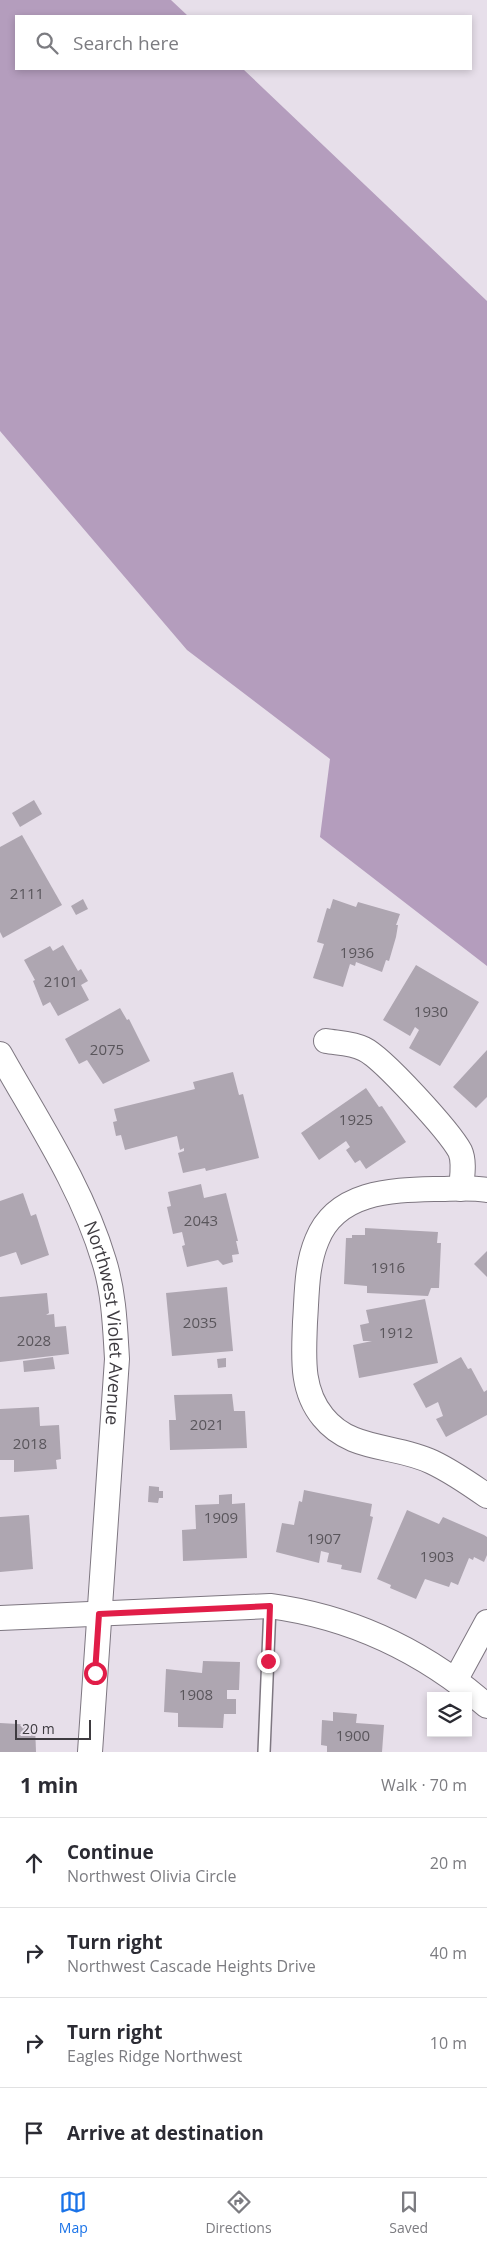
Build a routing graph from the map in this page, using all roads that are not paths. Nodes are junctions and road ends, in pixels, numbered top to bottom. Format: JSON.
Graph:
{"nodes":[{"id":1,"x":326,"y":1041,"type":"dead end"},
{"id":2,"x":0,"y":1054,"type":"edge"},
{"id":3,"x":461,"y":1189,"type":"junction"},
{"id":4,"x":487,"y":1190,"type":"edge"},
{"id":5,"x":487,"y":1496,"type":"edge"},
{"id":6,"x":270,"y":1606,"type":"junction"},
{"id":7,"x":99,"y":1614,"type":"junction"},
{"id":8,"x":0,"y":1618,"type":"edge"},
{"id":9,"x":487,"y":1622,"type":"edge"},
{"id":10,"x":487,"y":1652,"type":"edge"},
{"id":11,"x":456,"y":1679,"type":"junction"},
{"id":12,"x":487,"y":1706,"type":"edge"},
{"id":13,"x":90,"y":1752,"type":"edge"},
{"id":14,"x":264,"y":1752,"type":"edge"}],
"edges":[{"from":1,"to":3,"type":"street"},
{"from":2,"to":7,"type":"street","name":"Northwest Violet Avenue"},
{"from":3,"to":4,"type":"street"},
{"from":3,"to":5,"type":"street"},
{"from":6,"to":7,"type":"street"},
{"from":6,"to":11,"type":"street"},
{"from":6,"to":14,"type":"lane"},
{"from":7,"to":8,"type":"street"},
{"from":7,"to":13,"type":"street","name":"Northwest Violet Avenue"},
{"from":9,"to":11,"type":"street"},
{"from":10,"to":11,"type":"street"},
{"from":11,"to":12,"type":"street"}]}
